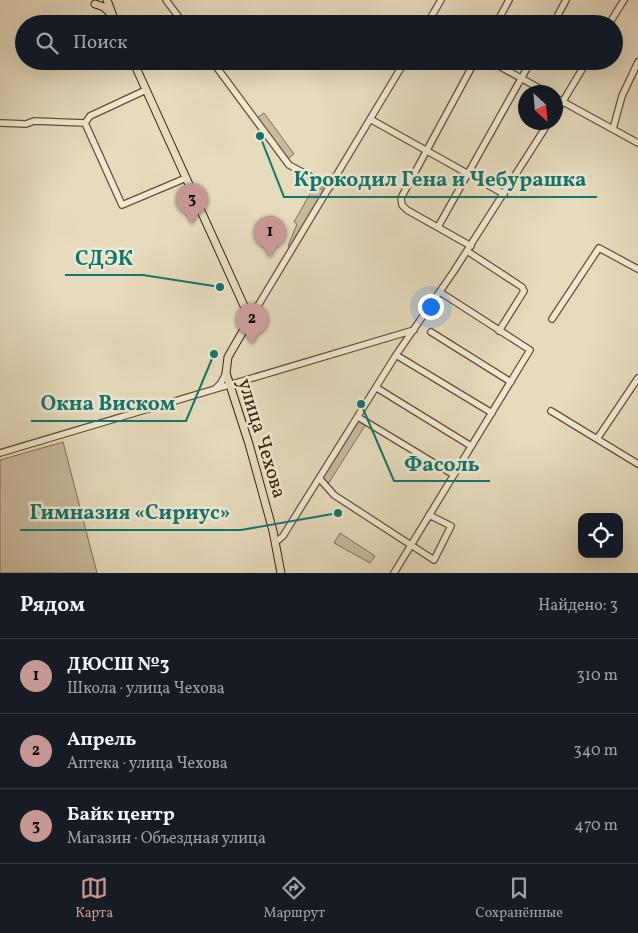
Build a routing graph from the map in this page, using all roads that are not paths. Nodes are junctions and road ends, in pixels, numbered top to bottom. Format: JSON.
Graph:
{"nodes":[{"id":1,"x":105,"y":0,"type":"edge"},
{"id":2,"x":166,"y":0,"type":"edge"},
{"id":3,"x":441,"y":0,"type":"edge"},
{"id":4,"x":509,"y":0,"type":"edge"},
{"id":5,"x":566,"y":0,"type":"edge"},
{"id":6,"x":624,"y":0,"type":"edge"},
{"id":7,"x":92,"y":2,"type":"edge"},
{"id":8,"x":112,"y":14,"type":"joint"},
{"id":9,"x":177,"y":15,"type":"edge"},
{"id":10,"x":433,"y":15,"type":"edge"},
{"id":11,"x":501,"y":15,"type":"edge"},
{"id":12,"x":558,"y":15,"type":"edge"},
{"id":13,"x":615,"y":15,"type":"edge"},
{"id":14,"x":638,"y":62,"type":"edge"},
{"id":15,"x":137,"y":70,"type":"edge"},
{"id":16,"x":219,"y":70,"type":"edge"},
{"id":17,"x":400,"y":70,"type":"edge"},
{"id":18,"x":470,"y":70,"type":"edge"},
{"id":19,"x":506,"y":70,"type":"edge"},
{"id":20,"x":526,"y":70,"type":"edge"},
{"id":21,"x":582,"y":70,"type":"edge"},
{"id":22,"x":521,"y":79,"type":"junction"},
{"id":23,"x":533,"y":85,"type":"edge"},
{"id":24,"x":146,"y":90,"type":"junction"},
{"id":25,"x":563,"y":102,"type":"joint"},
{"id":26,"x":370,"y":119,"type":"junction"},
{"id":27,"x":1,"y":123,"type":"edge"},
{"id":28,"x":85,"y":123,"type":"junction"},
{"id":29,"x":544,"y":130,"type":"edge"},
{"id":30,"x":614,"y":130,"type":"junction"},
{"id":31,"x":638,"y":143,"type":"edge"},
{"id":32,"x":426,"y":150,"type":"junction"},
{"id":33,"x":468,"y":174,"type":"junction"},
{"id":34,"x":186,"y":178,"type":"junction"},
{"id":35,"x":330,"y":187,"type":"junction"},
{"id":36,"x":504,"y":194,"type":"junction"},
{"id":37,"x":438,"y":227,"type":"junction"},
{"id":38,"x":469,"y":249,"type":"junction"},
{"id":39,"x":638,"y":259,"type":"edge"},
{"id":40,"x":636,"y":268,"type":"edge"},
{"id":41,"x":440,"y":292,"type":"junction"},
{"id":42,"x":250,"y":319,"type":"junction"},
{"id":43,"x":552,"y":319,"type":"dead end"},
{"id":44,"x":414,"y":330,"type":"junction"},
{"id":45,"x":431,"y":332,"type":"dead end"},
{"id":46,"x":500,"y":332,"type":"junction"},
{"id":47,"x":396,"y":355,"type":"junction"},
{"id":48,"x":226,"y":373,"type":"junction"},
{"id":49,"x":638,"y":378,"type":"edge"},
{"id":50,"x":511,"y":382,"type":"junction"},
{"id":51,"x":230,"y":385,"type":"junction"},
{"id":52,"x":377,"y":388,"type":"junction"},
{"id":53,"x":213,"y":391,"type":"junction"},
{"id":54,"x":233,"y":395,"type":"junction"},
{"id":55,"x":551,"y":411,"type":"dead end"},
{"id":56,"x":492,"y":413,"type":"junction"},
{"id":57,"x":358,"y":417,"type":"junction"},
{"id":58,"x":597,"y":439,"type":"junction"},
{"id":59,"x":471,"y":446,"type":"junction"},
{"id":60,"x":0,"y":453,"type":"edge"},
{"id":61,"x":638,"y":464,"type":"edge"},
{"id":62,"x":454,"y":475,"type":"junction"},
{"id":63,"x":320,"y":479,"type":"junction"},
{"id":64,"x":429,"y":515,"type":"junction"},
{"id":65,"x":276,"y":542,"type":"junction"},
{"id":66,"x":411,"y":546,"type":"junction"},
{"id":67,"x":281,"y":573,"type":"edge"},
{"id":68,"x":394,"y":573,"type":"edge"}],
"edges":[{"from":1,"to":7,"type":"main road"},
{"from":1,"to":8,"type":"main road"},
{"from":2,"to":9,"type":"street"},
{"from":3,"to":10,"type":"street"},
{"from":4,"to":11,"type":"street"},
{"from":5,"to":12,"type":"street"},
{"from":6,"to":13,"type":"street"},
{"from":7,"to":8,"type":"main road"},
{"from":14,"to":30,"type":"street"},
{"from":15,"to":24,"type":"main road"},
{"from":16,"to":35,"type":"street"},
{"from":17,"to":26,"type":"street","name":"улица Чехова"},
{"from":18,"to":32,"type":"street"},
{"from":19,"to":22,"type":"street"},
{"from":20,"to":22,"type":"street"},
{"from":21,"to":25,"type":"street"},
{"from":22,"to":23,"type":"street"},
{"from":22,"to":33,"type":"street"},
{"from":24,"to":28,"type":"street"},
{"from":24,"to":34,"type":"main road"},
{"from":25,"to":30,"type":"street"},
{"from":26,"to":32,"type":"street"},
{"from":26,"to":35,"type":"street","name":"улица Чехова"},
{"from":27,"to":28,"type":"street"},
{"from":28,"to":34,"type":"street"},
{"from":29,"to":36,"type":"street"},
{"from":30,"to":31,"type":"street"},
{"from":32,"to":33,"type":"street"},
{"from":32,"to":37,"type":"street"},
{"from":33,"to":36,"type":"street"},
{"from":33,"to":37,"type":"street"},
{"from":34,"to":42,"type":"main road"},
{"from":35,"to":42,"type":"street","name":"улица Чехова"},
{"from":36,"to":38,"type":"street"},
{"from":37,"to":38,"type":"street"},
{"from":38,"to":41,"type":"street"},
{"from":38,"to":46,"type":"street"},
{"from":39,"to":40,"type":"street"},
{"from":40,"to":43,"type":"street"},
{"from":41,"to":44,"type":"street"},
{"from":41,"to":46,"type":"street"},
{"from":42,"to":48,"type":"main road","name":"улица Чехова"},
{"from":44,"to":47,"type":"street"},
{"from":44,"to":51,"type":"street"},
{"from":45,"to":50,"type":"street"},
{"from":46,"to":50,"type":"street"},
{"from":47,"to":52,"type":"street"},
{"from":47,"to":56,"type":"street"},
{"from":48,"to":51,"type":"main road","name":"улица Чехова"},
{"from":48,"to":53,"type":"street"},
{"from":49,"to":58,"type":"street"},
{"from":50,"to":56,"type":"street"},
{"from":51,"to":53,"type":"street"},
{"from":51,"to":54,"type":"main road","name":"улица Чехова"},
{"from":52,"to":57,"type":"street"},
{"from":52,"to":59,"type":"street"},
{"from":53,"to":54,"type":"street"},
{"from":53,"to":60,"type":"street"},
{"from":54,"to":65,"type":"main road","name":"улица Чехова"},
{"from":55,"to":58,"type":"street"},
{"from":56,"to":59,"type":"street"},
{"from":57,"to":62,"type":"street"},
{"from":57,"to":63,"type":"street"},
{"from":58,"to":61,"type":"street"},
{"from":59,"to":62,"type":"street"},
{"from":62,"to":64,"type":"street"},
{"from":63,"to":65,"type":"street"},
{"from":63,"to":66,"type":"street"},
{"from":64,"to":66,"type":"street"},
{"from":64,"to":66,"type":"street"},
{"from":65,"to":67,"type":"main road","name":"улица Чехова"},
{"from":66,"to":68,"type":"street"}]}
